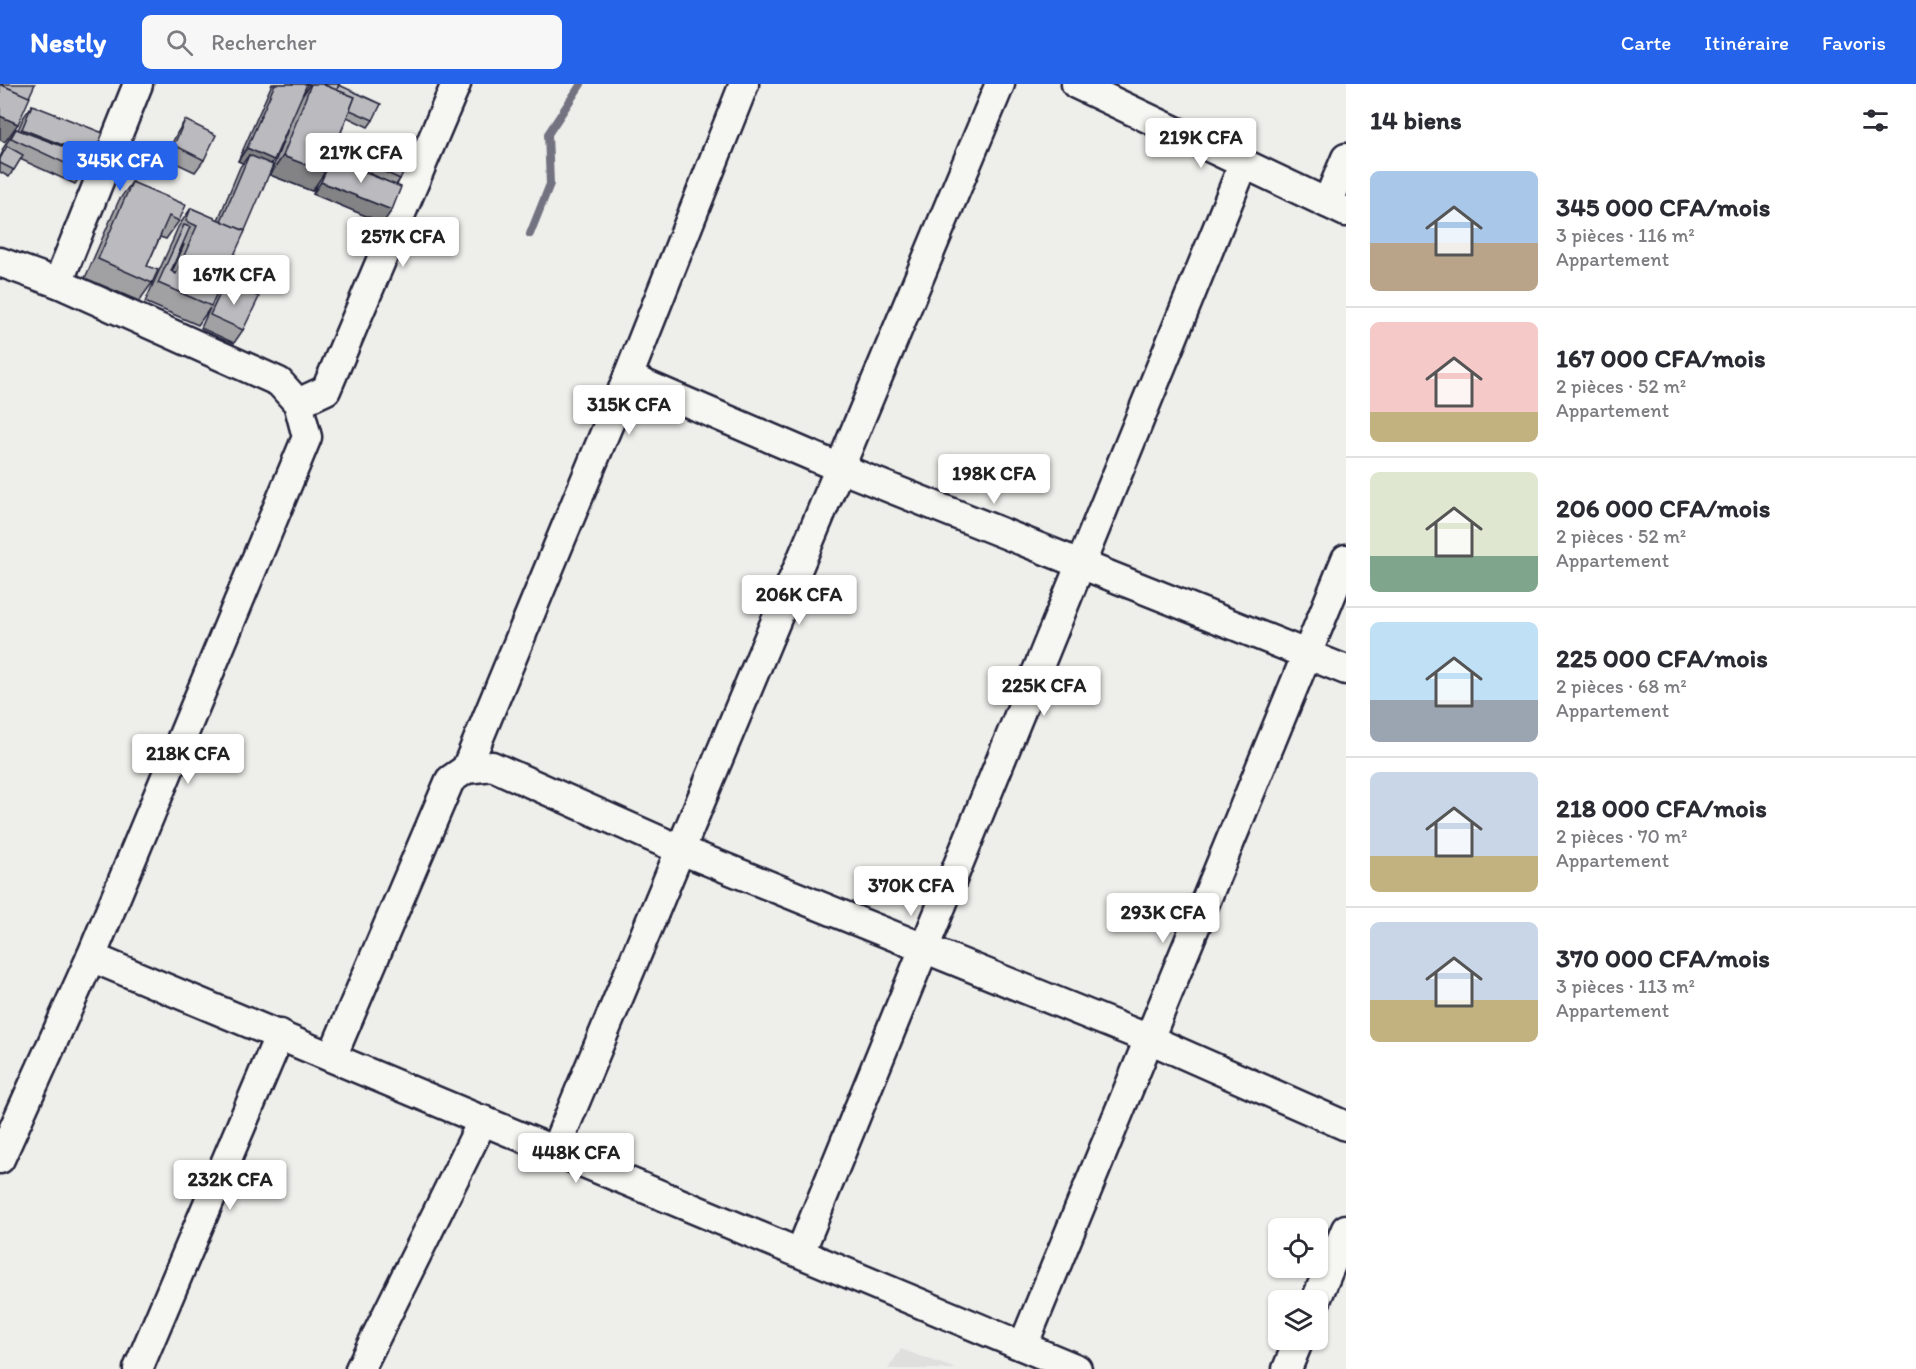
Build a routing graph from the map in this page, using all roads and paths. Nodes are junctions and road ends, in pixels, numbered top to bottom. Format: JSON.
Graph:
{"nodes":[{"id":1,"x":113,"y":84,"type":"edge"},
{"id":2,"x":138,"y":84,"type":"edge"},
{"id":3,"x":456,"y":84,"type":"edge"},
{"id":4,"x":744,"y":84,"type":"edge"},
{"id":5,"x":1000,"y":84,"type":"edge"},
{"id":6,"x":1076,"y":84,"type":"edge"},
{"id":7,"x":127,"y":112,"type":"junction"},
{"id":8,"x":1346,"y":158,"type":"edge"},
{"id":9,"x":1244,"y":164,"type":"junction"},
{"id":10,"x":1336,"y":207,"type":"edge"},
{"id":11,"x":0,"y":262,"type":"edge"},
{"id":12,"x":58,"y":283,"type":"junction"},
{"id":13,"x":628,"y":377,"type":"junction"},
{"id":14,"x":298,"y":403,"type":"junction"},
{"id":15,"x":840,"y":468,"type":"junction"},
{"id":16,"x":1346,"y":559,"type":"edge"},
{"id":17,"x":1080,"y":565,"type":"junction"},
{"id":18,"x":1307,"y":654,"type":"junction"},
{"id":19,"x":1346,"y":670,"type":"edge"},
{"id":20,"x":466,"y":769,"type":"junction"},
{"id":21,"x":681,"y":850,"type":"junction"},
{"id":22,"x":924,"y":948,"type":"junction"},
{"id":23,"x":91,"y":957,"type":"junction"},
{"id":24,"x":280,"y":1034,"type":"junction"},
{"id":25,"x":1149,"y":1039,"type":"junction"},
{"id":26,"x":332,"y":1057,"type":"junction"},
{"id":27,"x":483,"y":1120,"type":"junction"},
{"id":28,"x":1346,"y":1126,"type":"edge"},
{"id":29,"x":555,"y":1150,"type":"junction"},
{"id":30,"x":0,"y":1159,"type":"edge"},
{"id":31,"x":1346,"y":1229,"type":"edge"},
{"id":32,"x":800,"y":1253,"type":"junction"},
{"id":33,"x":1320,"y":1290,"type":"edge"},
{"id":34,"x":1023,"y":1346,"type":"junction"},
{"id":35,"x":1295,"y":1350,"type":"edge"},
{"id":36,"x":138,"y":1369,"type":"edge"},
{"id":37,"x":360,"y":1369,"type":"edge"},
{"id":38,"x":1077,"y":1369,"type":"edge"},
{"id":39,"x":1287,"y":1369,"type":"edge"}],
"edges":[{"from":1,"to":7,"type":"street"},
{"from":2,"to":7,"type":"street"},
{"from":3,"to":14,"type":"street"},
{"from":4,"to":13,"type":"street"},
{"from":5,"to":15,"type":"street"},
{"from":6,"to":9,"type":"street"},
{"from":7,"to":12,"type":"street"},
{"from":8,"to":10,"type":"street"},
{"from":9,"to":10,"type":"street"},
{"from":9,"to":17,"type":"street"},
{"from":11,"to":12,"type":"street"},
{"from":12,"to":14,"type":"street"},
{"from":13,"to":15,"type":"street"},
{"from":13,"to":20,"type":"street"},
{"from":14,"to":23,"type":"street"},
{"from":15,"to":17,"type":"street"},
{"from":15,"to":21,"type":"street"},
{"from":16,"to":18,"type":"street"},
{"from":17,"to":18,"type":"street"},
{"from":17,"to":22,"type":"street"},
{"from":18,"to":19,"type":"street"},
{"from":18,"to":25,"type":"street"},
{"from":20,"to":21,"type":"street"},
{"from":20,"to":26,"type":"street"},
{"from":21,"to":22,"type":"street"},
{"from":21,"to":29,"type":"street"},
{"from":22,"to":25,"type":"street"},
{"from":22,"to":32,"type":"street"},
{"from":23,"to":24,"type":"street"},
{"from":23,"to":30,"type":"street"},
{"from":24,"to":26,"type":"street"},
{"from":24,"to":36,"type":"street"},
{"from":25,"to":28,"type":"street"},
{"from":25,"to":34,"type":"street"},
{"from":26,"to":27,"type":"street"},
{"from":27,"to":29,"type":"street"},
{"from":27,"to":37,"type":"street"},
{"from":29,"to":32,"type":"street"},
{"from":31,"to":33,"type":"street"},
{"from":32,"to":34,"type":"street"},
{"from":34,"to":38,"type":"street"},
{"from":35,"to":39,"type":"street"}]}
